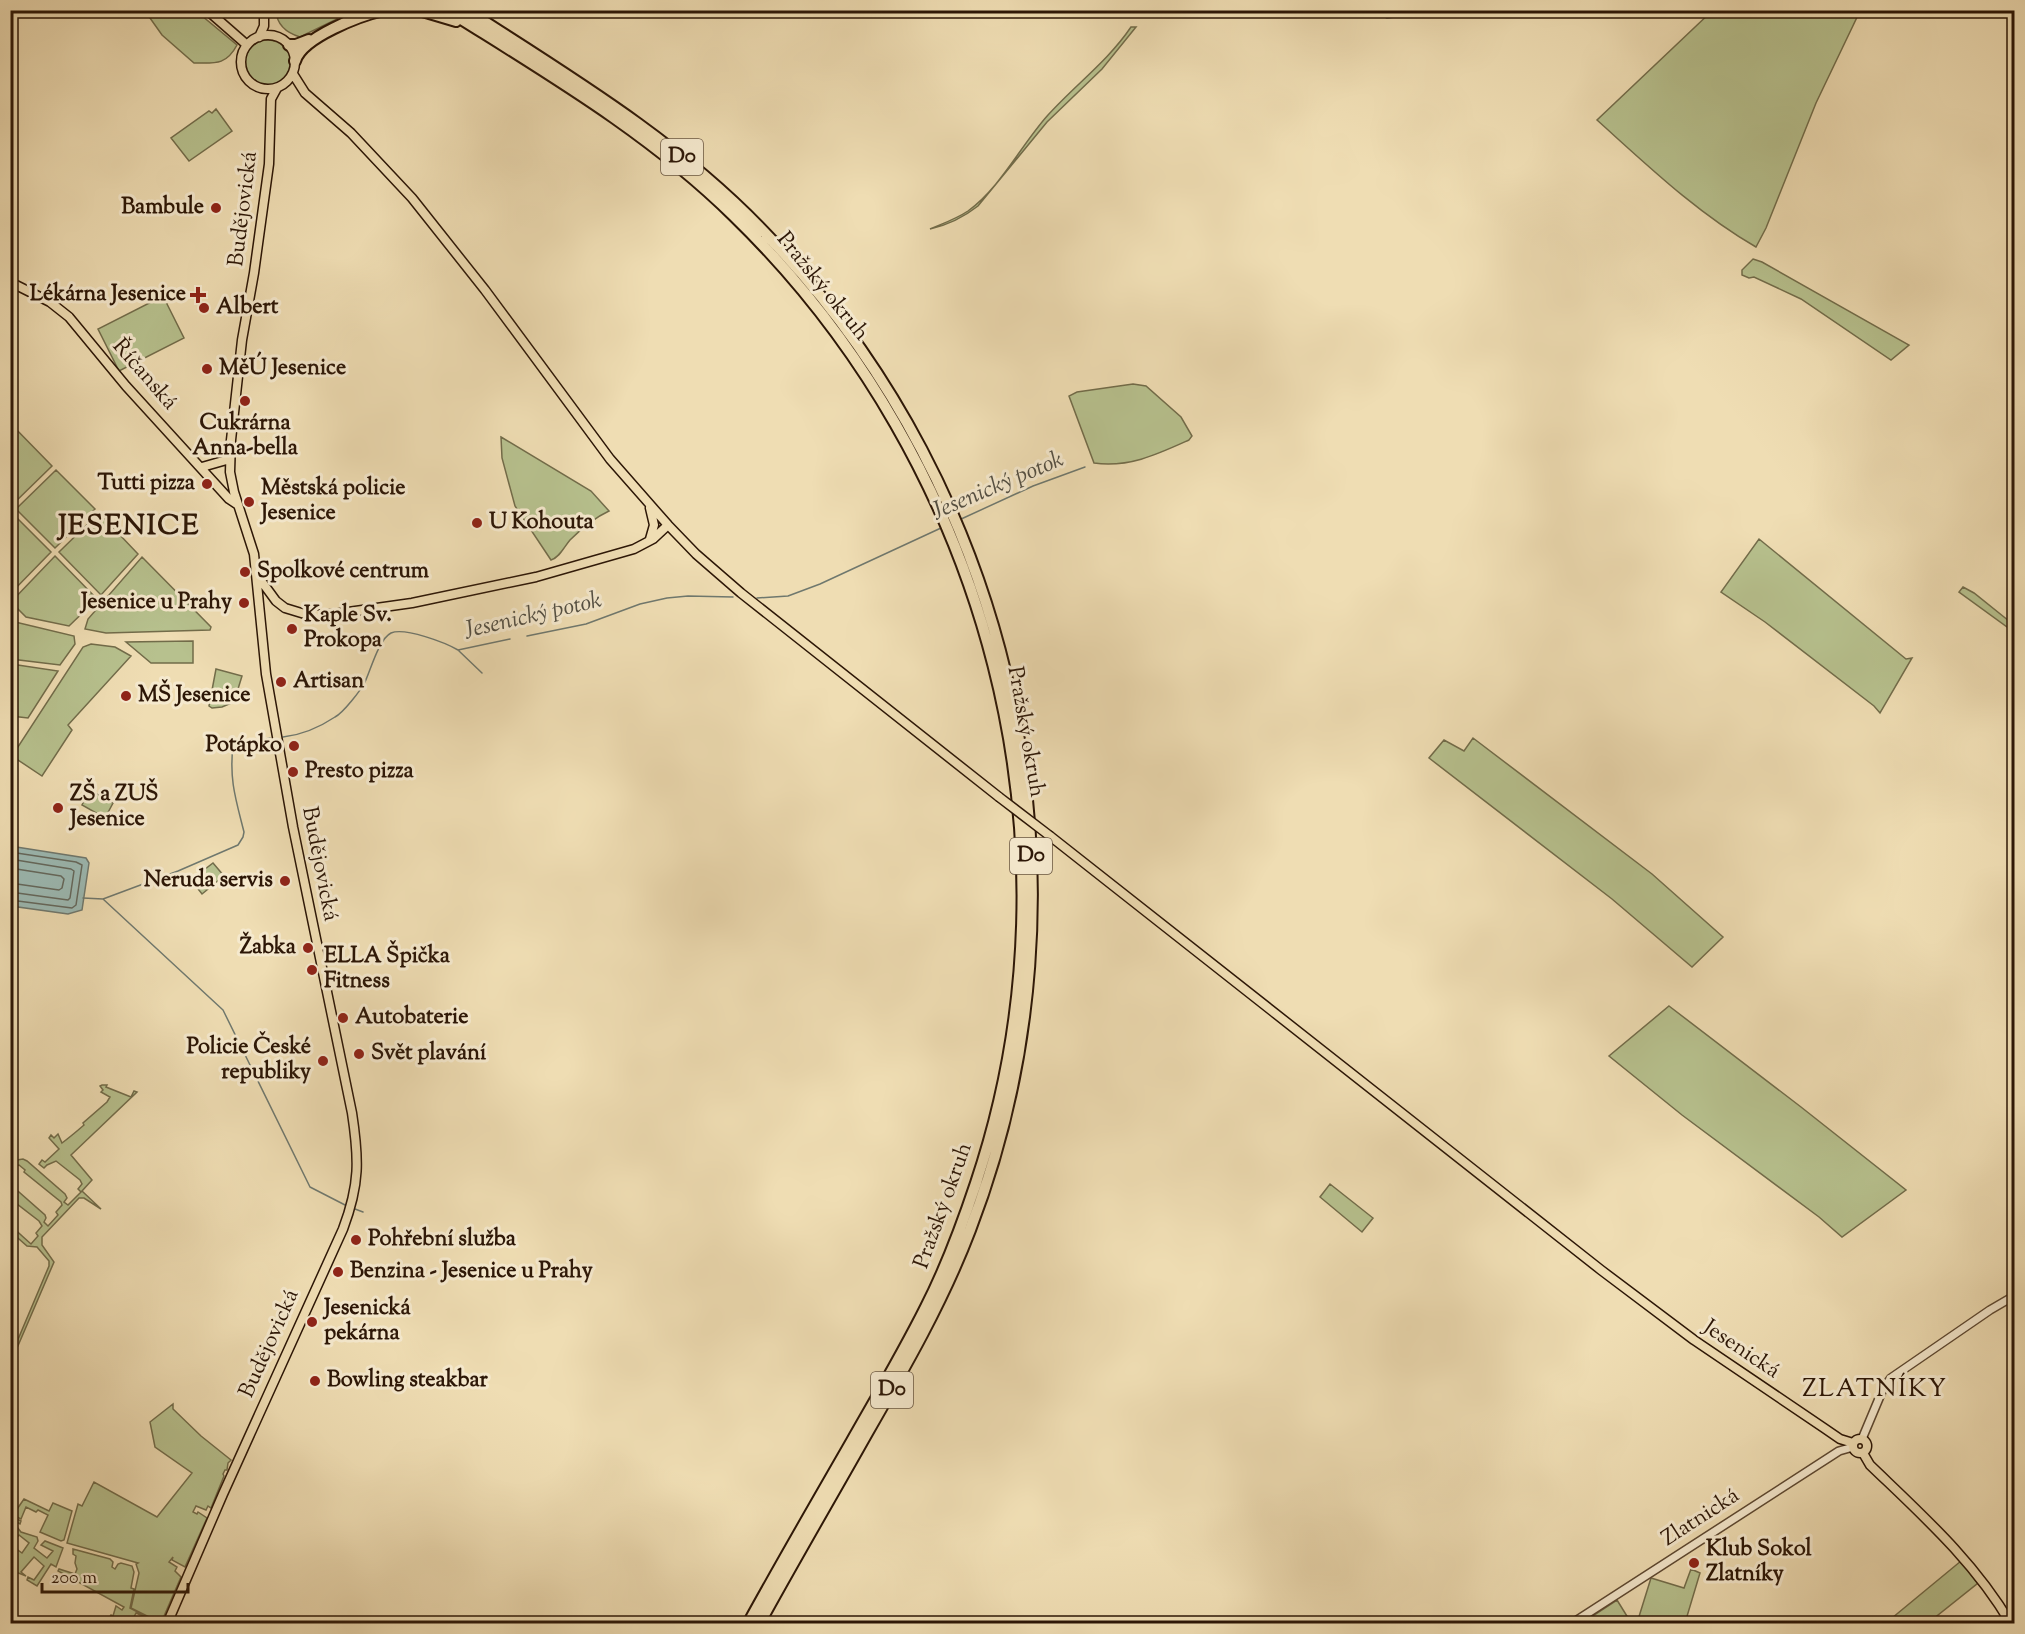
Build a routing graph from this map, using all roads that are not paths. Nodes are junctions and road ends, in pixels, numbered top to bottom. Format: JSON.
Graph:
{"nodes":[{"id":1,"x":207,"y":10,"type":"edge"},
{"id":2,"x":354,"y":10,"type":"edge"},
{"id":3,"x":384,"y":10,"type":"edge"},
{"id":4,"x":419,"y":10,"type":"edge"},
{"id":5,"x":447,"y":10,"type":"edge"},
{"id":6,"x":466,"y":10,"type":"edge"},
{"id":7,"x":264,"y":14,"type":"edge"},
{"id":8,"x":487,"y":35,"type":"junction"},
{"id":9,"x":275,"y":36,"type":"junction"},
{"id":10,"x":259,"y":37,"type":"junction"},
{"id":11,"x":247,"y":45,"type":"junction"},
{"id":12,"x":289,"y":45,"type":"junction"},
{"id":13,"x":295,"y":61,"type":"junction"},
{"id":14,"x":293,"y":74,"type":"junction"},
{"id":15,"x":279,"y":87,"type":"junction"},
{"id":16,"x":259,"y":88,"type":"junction"},
{"id":17,"x":306,"y":93,"type":"junction"},
{"id":18,"x":270,"y":112,"type":"junction"},
{"id":19,"x":10,"y":282,"type":"edge"},
{"id":20,"x":230,"y":459,"type":"junction"},
{"id":21,"x":202,"y":467,"type":"junction"},
{"id":22,"x":943,"y":504,"type":"junction"},
{"id":23,"x":239,"y":505,"type":"junction"},
{"id":24,"x":649,"y":505,"type":"junction"},
{"id":25,"x":668,"y":525,"type":"junction"},
{"id":26,"x":958,"y":537,"type":"junction"},
{"id":27,"x":650,"y":541,"type":"junction"},
{"id":28,"x":257,"y":574,"type":"junction"},
{"id":29,"x":2014,"y":1296,"type":"edge"},
{"id":30,"x":1840,"y":1439,"type":"junction"},
{"id":31,"x":1862,"y":1439,"type":"junction"},
{"id":32,"x":1853,"y":1445,"type":"junction"},
{"id":33,"x":1839,"y":1451,"type":"junction"},
{"id":34,"x":1863,"y":1453,"type":"junction"},
{"id":35,"x":167,"y":1623,"type":"edge"},
{"id":36,"x":748,"y":1623,"type":"edge"},
{"id":37,"x":759,"y":1623,"type":"edge"},
{"id":38,"x":1571,"y":1623,"type":"edge"},
{"id":39,"x":2011,"y":1623,"type":"edge"}],
"edges":[{"from":1,"to":11,"type":"main road"},
{"from":2,"to":12,"type":"highway"},
{"from":3,"to":13,"type":"highway"},
{"from":4,"to":8,"type":"highway"},
{"from":5,"to":8,"type":"highway","name":"Pražský okruh","number":"D0"},
{"from":6,"to":22,"type":"highway","name":"Pražský okruh","number":"D0"},
{"from":7,"to":9,"type":"main road"},
{"from":7,"to":10,"type":"main road"},
{"from":8,"to":22,"type":"highway","name":"Pražský okruh","number":"D0"},
{"from":9,"to":10,"type":"main road"},
{"from":9,"to":12,"type":"main road"},
{"from":10,"to":11,"type":"main road"},
{"from":11,"to":16,"type":"main road","name":"Budějovická"},
{"from":12,"to":13,"type":"main road"},
{"from":13,"to":14,"type":"main road"},
{"from":14,"to":15,"type":"main road","name":"Budějovická"},
{"from":14,"to":17,"type":"main road"},
{"from":15,"to":16,"type":"main road"},
{"from":15,"to":17,"type":"main road"},
{"from":15,"to":18,"type":"main road","name":"Budějovická"},
{"from":16,"to":18,"type":"main road","name":"Budějovická"},
{"from":17,"to":24,"type":"main road","name":"Jesenická"},
{"from":18,"to":20,"type":"main road","name":"Budějovická"},
{"from":19,"to":21,"type":"main road","name":"Říčanská"},
{"from":20,"to":21,"type":"main road"},
{"from":20,"to":23,"type":"main road","name":"Budějovická"},
{"from":21,"to":23,"type":"main road","name":"Říčanská"},
{"from":22,"to":26,"type":"highway","name":"Pražský okruh","number":"D0"},
{"from":23,"to":28,"type":"main road","name":"Budějovická"},
{"from":24,"to":25,"type":"main road","name":"Jesenická"},
{"from":24,"to":27,"type":"main road"},
{"from":25,"to":27,"type":"main road"},
{"from":25,"to":30,"type":"main road","name":"Jesenická","bridge":true},
{"from":26,"to":36,"type":"highway","name":"Pražský okruh","number":"D0"},
{"from":26,"to":37,"type":"highway","name":"Pražský okruh","number":"D0"},
{"from":27,"to":28,"type":"main road"},
{"from":28,"to":35,"type":"main road","name":"Budějovická"},
{"from":29,"to":31,"type":"street"},
{"from":30,"to":32,"type":"main road","name":"Jesenická"},
{"from":30,"to":33,"type":"street"},
{"from":31,"to":32,"type":"main road"},
{"from":31,"to":34,"type":"main road"},
{"from":32,"to":33,"type":"street","name":"Zlatnická"},
{"from":32,"to":34,"type":"main road","name":"Jesenická"},
{"from":33,"to":38,"type":"street","name":"Zlatnická"},
{"from":34,"to":39,"type":"main road","name":"Jesenická"}]}
